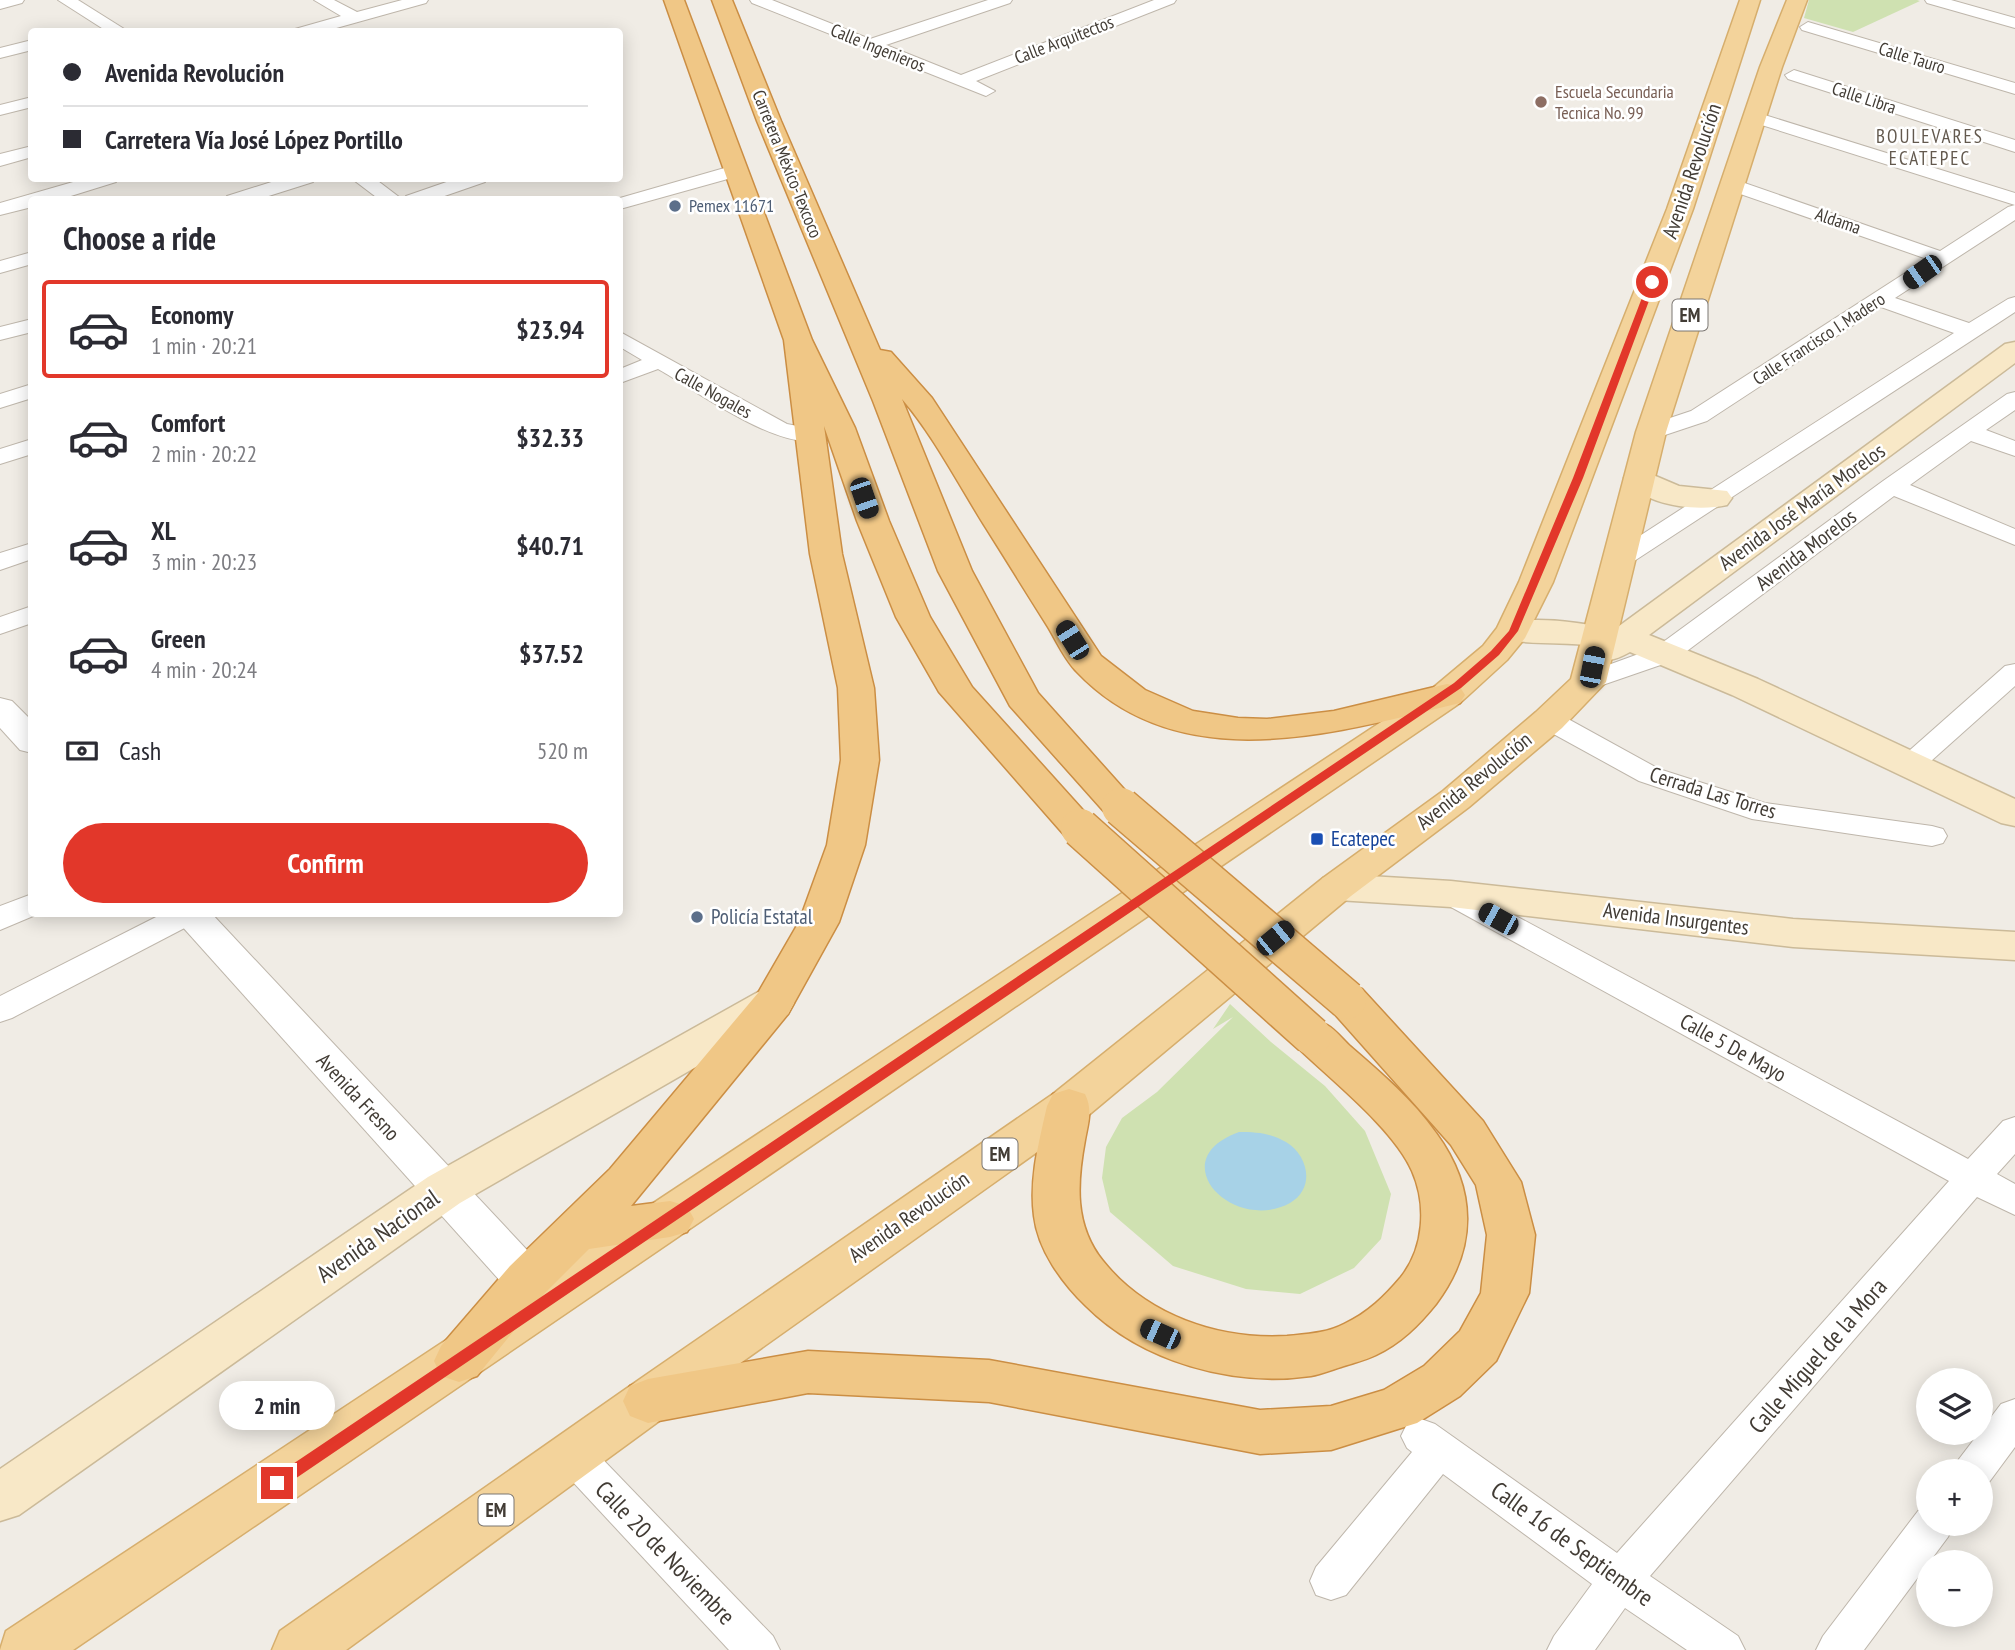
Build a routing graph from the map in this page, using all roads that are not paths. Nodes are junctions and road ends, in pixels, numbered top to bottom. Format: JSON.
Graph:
{"nodes":[{"id":1,"x":16,"y":0,"type":"edge"},
{"id":2,"x":66,"y":0,"type":"edge"},
{"id":3,"x":322,"y":0,"type":"edge"},
{"id":4,"x":420,"y":0,"type":"edge"},
{"id":5,"x":674,"y":0,"type":"edge"},
{"id":6,"x":722,"y":0,"type":"edge"},
{"id":7,"x":1004,"y":0,"type":"edge"},
{"id":8,"x":1168,"y":0,"type":"edge"},
{"id":9,"x":1750,"y":0,"type":"edge"},
{"id":10,"x":1797,"y":0,"type":"edge"},
{"id":11,"x":1933,"y":0,"type":"edge"},
{"id":12,"x":2000,"y":0,"type":"edge"},
{"id":13,"x":772,"y":2,"type":"edge"},
{"id":14,"x":0,"y":4,"type":"edge"},
{"id":15,"x":1975,"y":12,"type":"junction"},
{"id":16,"x":354,"y":17,"type":"junction"},
{"id":17,"x":2015,"y":23,"type":"edge"},
{"id":18,"x":1808,"y":27,"type":"dead end"},
{"id":19,"x":113,"y":28,"type":"edge"},
{"id":20,"x":315,"y":28,"type":"edge"},
{"id":21,"x":869,"y":45,"type":"junction"},
{"id":22,"x":28,"y":46,"type":"edge"},
{"id":23,"x":0,"y":53,"type":"edge"},
{"id":24,"x":1794,"y":75,"type":"dead end"},
{"id":25,"x":960,"y":81,"type":"junction"},
{"id":26,"x":2015,"y":89,"type":"edge"},
{"id":27,"x":986,"y":91,"type":"dead end"},
{"id":28,"x":28,"y":103,"type":"edge"},
{"id":29,"x":0,"y":110,"type":"edge"},
{"id":30,"x":1755,"y":117,"type":"junction"},
{"id":31,"x":2015,"y":146,"type":"edge"},
{"id":32,"x":28,"y":152,"type":"edge"},
{"id":33,"x":0,"y":160,"type":"edge"},
{"id":34,"x":735,"y":171,"type":"junction"},
{"id":35,"x":96,"y":182,"type":"edge"},
{"id":36,"x":293,"y":182,"type":"edge"},
{"id":37,"x":366,"y":182,"type":"edge"},
{"id":38,"x":466,"y":182,"type":"edge"},
{"id":39,"x":1733,"y":185,"type":"junction"},
{"id":40,"x":48,"y":196,"type":"edge"},
{"id":41,"x":247,"y":196,"type":"edge"},
{"id":42,"x":388,"y":196,"type":"edge"},
{"id":43,"x":426,"y":196,"type":"edge"},
{"id":44,"x":2015,"y":199,"type":"edge"},
{"id":45,"x":28,"y":202,"type":"edge"},
{"id":46,"x":623,"y":202,"type":"edge"},
{"id":47,"x":0,"y":209,"type":"edge"},
{"id":48,"x":2015,"y":211,"type":"edge"},
{"id":49,"x":1942,"y":258,"type":"junction"},
{"id":50,"x":28,"y":259,"type":"edge"},
{"id":51,"x":0,"y":267,"type":"edge"},
{"id":52,"x":1881,"y":300,"type":"junction"},
{"id":53,"x":2015,"y":303,"type":"edge"},
{"id":54,"x":28,"y":326,"type":"edge"},
{"id":55,"x":855,"y":327,"type":"junction"},
{"id":56,"x":1973,"y":332,"type":"junction"},
{"id":57,"x":0,"y":334,"type":"edge"},
{"id":58,"x":623,"y":340,"type":"edge"},
{"id":59,"x":798,"y":340,"type":"junction"},
{"id":60,"x":2015,"y":350,"type":"edge"},
{"id":61,"x":657,"y":362,"type":"junction"},
{"id":62,"x":623,"y":375,"type":"edge"},
{"id":63,"x":28,"y":392,"type":"edge"},
{"id":64,"x":2015,"y":399,"type":"edge"},
{"id":65,"x":0,"y":401,"type":"edge"},
{"id":66,"x":1651,"y":432,"type":"junction"},
{"id":67,"x":1970,"y":432,"type":"junction"},
{"id":68,"x":810,"y":435,"type":"junction"},
{"id":69,"x":28,"y":447,"type":"edge"},
{"id":70,"x":2015,"y":449,"type":"edge"},
{"id":71,"x":0,"y":457,"type":"edge"},
{"id":72,"x":1639,"y":478,"type":"junction"},
{"id":73,"x":1892,"y":486,"type":"junction"},
{"id":74,"x":1716,"y":498,"type":"junction"},
{"id":75,"x":2015,"y":538,"type":"edge"},
{"id":76,"x":28,"y":552,"type":"edge"},
{"id":77,"x":0,"y":562,"type":"edge"},
{"id":78,"x":1616,"y":562,"type":"junction"},
{"id":79,"x":28,"y":616,"type":"edge"},
{"id":80,"x":0,"y":626,"type":"edge"},
{"id":81,"x":1513,"y":631,"type":"junction"},
{"id":82,"x":1665,"y":654,"type":"junction"},
{"id":83,"x":1600,"y":656,"type":"junction"},
{"id":84,"x":2015,"y":671,"type":"edge"},
{"id":85,"x":1447,"y":695,"type":"junction"},
{"id":86,"x":0,"y":708,"type":"edge"},
{"id":87,"x":1549,"y":720,"type":"junction"},
{"id":88,"x":28,"y":739,"type":"edge"},
{"id":89,"x":1911,"y":764,"type":"junction"},
{"id":90,"x":2015,"y":814,"type":"edge"},
{"id":91,"x":1932,"y":836,"type":"dead end"},
{"id":92,"x":1337,"y":887,"type":"junction"},
{"id":93,"x":1451,"y":894,"type":"junction"},
{"id":94,"x":28,"y":906,"type":"edge"},
{"id":95,"x":182,"y":917,"type":"edge"},
{"id":96,"x":191,"y":917,"type":"edge"},
{"id":97,"x":0,"y":919,"type":"edge"},
{"id":98,"x":2015,"y":946,"type":"edge"},
{"id":99,"x":773,"y":1003,"type":"junction"},
{"id":100,"x":0,"y":1010,"type":"edge"},
{"id":101,"x":1069,"y":1106,"type":"junction"},
{"id":102,"x":2015,"y":1130,"type":"edge"},
{"id":103,"x":1975,"y":1179,"type":"junction"},
{"id":104,"x":444,"y":1190,"type":"junction"},
{"id":105,"x":2015,"y":1201,"type":"edge"},
{"id":106,"x":670,"y":1219,"type":"junction"},
{"id":107,"x":575,"y":1232,"type":"junction"},
{"id":108,"x":527,"y":1280,"type":"junction"},
{"id":109,"x":459,"y":1361,"type":"junction"},
{"id":110,"x":648,"y":1401,"type":"junction"},
{"id":111,"x":2015,"y":1416,"type":"edge"},
{"id":112,"x":573,"y":1455,"type":"junction"},
{"id":113,"x":1983,"y":1459,"type":"edge"},
{"id":114,"x":0,"y":1498,"type":"edge"},
{"id":115,"x":1924,"y":1536,"type":"edge"},
{"id":116,"x":1331,"y":1580,"type":"dead end"},
{"id":117,"x":1620,"y":1580,"type":"junction"},
{"id":118,"x":26,"y":1650,"type":"edge"},
{"id":119,"x":300,"y":1650,"type":"edge"},
{"id":120,"x":758,"y":1650,"type":"edge"},
{"id":121,"x":1569,"y":1650,"type":"edge"},
{"id":122,"x":1723,"y":1650,"type":"edge"},
{"id":123,"x":1838,"y":1650,"type":"edge"}],
"edges":[{"from":1,"to":14,"type":"street"},
{"from":2,"to":19,"type":"street"},
{"from":3,"to":16,"type":"street"},
{"from":4,"to":16,"type":"street"},
{"from":5,"to":34,"type":"highway"},
{"from":6,"to":55,"type":"highway","name":"Carretera México-Texcoco"},
{"from":7,"to":21,"type":"street"},
{"from":8,"to":25,"type":"street","name":"Calle Arquitectos"},
{"from":9,"to":81,"type":"main road","name":"Avenida Revolución","number":"EM"},
{"from":10,"to":30,"type":"main road","name":"Avenida Revolución","number":"EM"},
{"from":11,"to":15,"type":"street"},
{"from":12,"to":15,"type":"street"},
{"from":13,"to":21,"type":"street","name":"Calle Ingenieros"},
{"from":15,"to":17,"type":"street"},
{"from":16,"to":20,"type":"street"},
{"from":18,"to":26,"type":"street","name":"Calle Tauro"},
{"from":21,"to":25,"type":"street","name":"Calle Ingenieros"},
{"from":22,"to":23,"type":"street"},
{"from":24,"to":31,"type":"street","name":"Calle Libra"},
{"from":25,"to":27,"type":"street","name":"Calle Ingenieros"},
{"from":28,"to":29,"type":"street"},
{"from":30,"to":39,"type":"main road","name":"Avenida Revolución","number":"EM"},
{"from":30,"to":44,"type":"street"},
{"from":32,"to":33,"type":"street"},
{"from":34,"to":46,"type":"street"},
{"from":34,"to":59,"type":"highway"},
{"from":35,"to":40,"type":"street"},
{"from":36,"to":41,"type":"street"},
{"from":37,"to":42,"type":"street"},
{"from":38,"to":43,"type":"street"},
{"from":39,"to":49,"type":"street","name":"Aldama"},
{"from":39,"to":66,"type":"main road","name":"Avenida Revolución","number":"EM"},
{"from":45,"to":47,"type":"street"},
{"from":48,"to":49,"type":"street","name":"Calle Francisco I. Madero"},
{"from":49,"to":52,"type":"street","name":"Calle Francisco I. Madero"},
{"from":50,"to":51,"type":"street"},
{"from":52,"to":56,"type":"street"},
{"from":52,"to":66,"type":"street","name":"Calle Francisco I. Madero"},
{"from":53,"to":56,"type":"street"},
{"from":54,"to":57,"type":"street"},
{"from":55,"to":85,"type":"highway"},
{"from":55,"to":110,"type":"highway","name":"Carretera México-Texcoco","bridge":true},
{"from":56,"to":74,"type":"street"},
{"from":58,"to":61,"type":"street","name":"Calle Nogales"},
{"from":59,"to":68,"type":"highway"},
{"from":59,"to":101,"type":"highway","bridge":true},
{"from":60,"to":83,"type":"main road","name":"Avenida José María Morelos"},
{"from":61,"to":62,"type":"street"},
{"from":61,"to":68,"type":"street","name":"Calle Nogales"},
{"from":63,"to":65,"type":"street"},
{"from":64,"to":67,"type":"street","name":"Avenida Morelos"},
{"from":66,"to":72,"type":"main road","name":"Avenida Revolución","number":"EM"},
{"from":67,"to":70,"type":"street"},
{"from":67,"to":73,"type":"street","name":"Avenida Morelos"},
{"from":68,"to":99,"type":"highway"},
{"from":69,"to":71,"type":"street"},
{"from":72,"to":74,"type":"main road"},
{"from":72,"to":78,"type":"main road","name":"Avenida Revolución","number":"EM"},
{"from":73,"to":75,"type":"street"},
{"from":73,"to":82,"type":"street","name":"Avenida Morelos"},
{"from":74,"to":78,"type":"street"},
{"from":76,"to":77,"type":"street"},
{"from":78,"to":83,"type":"main road","name":"Avenida Revolución","number":"EM"},
{"from":79,"to":80,"type":"street"},
{"from":81,"to":83,"type":"main road"},
{"from":81,"to":85,"type":"main road","name":"Avenida Revolución","number":"EM"},
{"from":82,"to":83,"type":"main road"},
{"from":82,"to":83,"type":"street","name":"Avenida Morelos"},
{"from":82,"to":89,"type":"main road"},
{"from":83,"to":87,"type":"main road","name":"Avenida Revolución","number":"EM"},
{"from":84,"to":89,"type":"street"},
{"from":85,"to":106,"type":"main road","name":"Avenida Revolución","number":"EM"},
{"from":86,"to":88,"type":"street"},
{"from":87,"to":91,"type":"street","name":"Cerrada Las Torres"},
{"from":87,"to":92,"type":"main road","name":"Avenida Revolución","number":"EM"},
{"from":89,"to":90,"type":"main road"},
{"from":92,"to":93,"type":"main road","name":"Avenida Insurgentes"},
{"from":92,"to":101,"type":"main road","name":"Avenida Revolución","number":"EM"},
{"from":93,"to":98,"type":"main road","name":"Avenida Insurgentes"},
{"from":93,"to":103,"type":"street","name":"Calle 5 De Mayo"},
{"from":94,"to":97,"type":"street"},
{"from":95,"to":100,"type":"street"},
{"from":96,"to":104,"type":"street","name":"Avenida Fresno"},
{"from":99,"to":104,"type":"main road","name":"Avenida Nacional"},
{"from":99,"to":107,"type":"highway"},
{"from":101,"to":110,"type":"main road","name":"Avenida Revolución","number":"EM"},
{"from":102,"to":103,"type":"street","name":"Calle Miguel de la Mora"},
{"from":103,"to":105,"type":"street","name":"Calle 5 De Mayo"},
{"from":103,"to":117,"type":"street","name":"Calle Miguel de la Mora"},
{"from":104,"to":108,"type":"street","name":"Avenida Fresno"},
{"from":104,"to":114,"type":"main road","name":"Avenida Nacional"},
{"from":106,"to":107,"type":"highway"},
{"from":106,"to":109,"type":"main road","name":"Avenida Revolución","number":"EM"},
{"from":107,"to":108,"type":"highway"},
{"from":108,"to":109,"type":"highway"},
{"from":109,"to":118,"type":"main road","number":"EM"},
{"from":110,"to":112,"type":"main road","number":"EM"},
{"from":111,"to":113,"type":"street"},
{"from":112,"to":119,"type":"main road","number":"EM"},
{"from":112,"to":120,"type":"street","name":"Calle 20 de Noviembre"},
{"from":115,"to":123,"type":"street"},
{"from":116,"to":117,"type":"street","name":"Calle 16 de Septiembre"},
{"from":117,"to":121,"type":"street","name":"Calle Miguel de la Mora"},
{"from":117,"to":122,"type":"street","name":"Calle 16 de Septiembre"}]}
